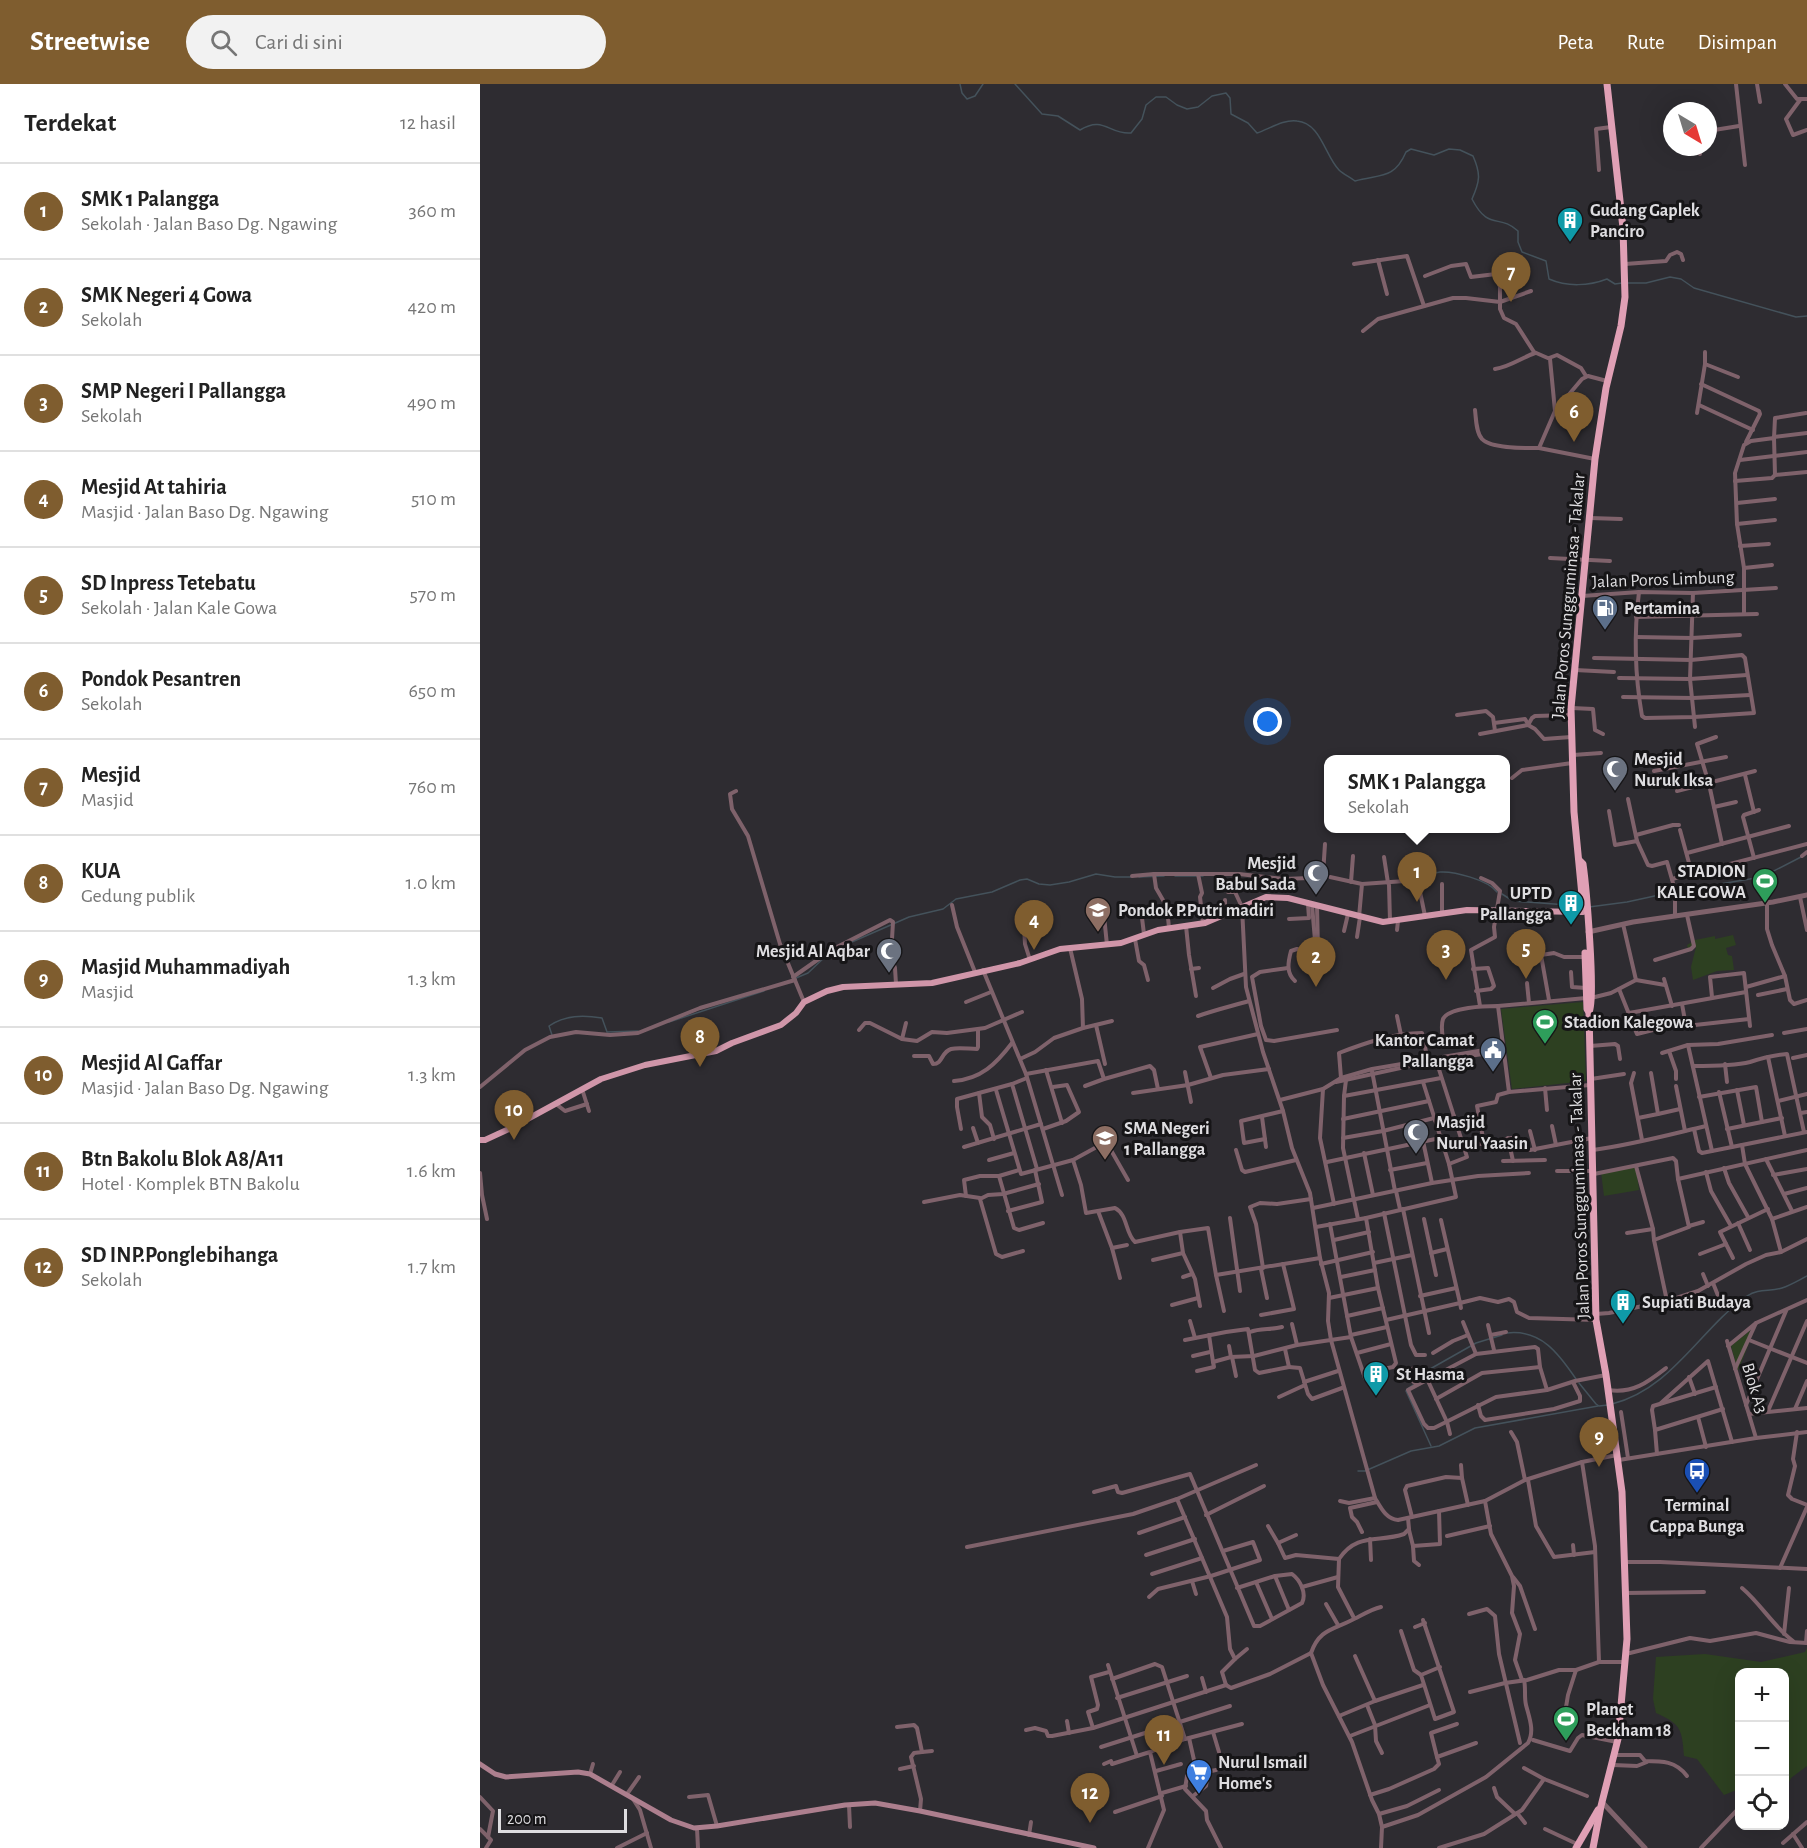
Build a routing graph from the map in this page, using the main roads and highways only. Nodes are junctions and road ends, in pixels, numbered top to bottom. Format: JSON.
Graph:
{"nodes":[{"id":1,"x":1607,"y":84,"type":"edge"},
{"id":2,"x":1584,"y":907,"type":"junction"},
{"id":3,"x":1589,"y":998,"type":"junction"},
{"id":4,"x":480,"y":1140,"type":"edge"},
{"id":5,"x":480,"y":1764,"type":"edge"},
{"id":6,"x":1602,"y":1804,"type":"junction"},
{"id":7,"x":1585,"y":1830,"type":"junction"},
{"id":8,"x":1596,"y":1833,"type":"junction"},
{"id":9,"x":1576,"y":1846,"type":"edge"},
{"id":10,"x":1094,"y":1848,"type":"edge"},
{"id":11,"x":1593,"y":1848,"type":"edge"}],
"edges":[{"from":1,"to":2,"type":"highway","name":"Jalan Poros Sungguminasa - Takalar"},
{"from":2,"to":3,"type":"highway","name":"Jalan Poros Sungguminasa - Takalar"},
{"from":2,"to":3,"type":"highway","name":"Jalan Poros Sungguminasa - Takalar"},
{"from":2,"to":4,"type":"main road"},
{"from":3,"to":6,"type":"highway","name":"Jalan Poros Sungguminasa - Takalar"},
{"from":5,"to":10,"type":"main road"},
{"from":6,"to":7,"type":"highway","name":"Jalan Poros Sungguminasa - Takalar"},
{"from":6,"to":8,"type":"highway","name":"Jalan Poros Sungguminasa - Takalar"},
{"from":7,"to":8,"type":"highway"},
{"from":7,"to":9,"type":"highway","name":"Jalan Poros Sungguminasa - Takalar"},
{"from":8,"to":11,"type":"highway","name":"Jalan Poros Sungguminasa - Takalar"}]}
